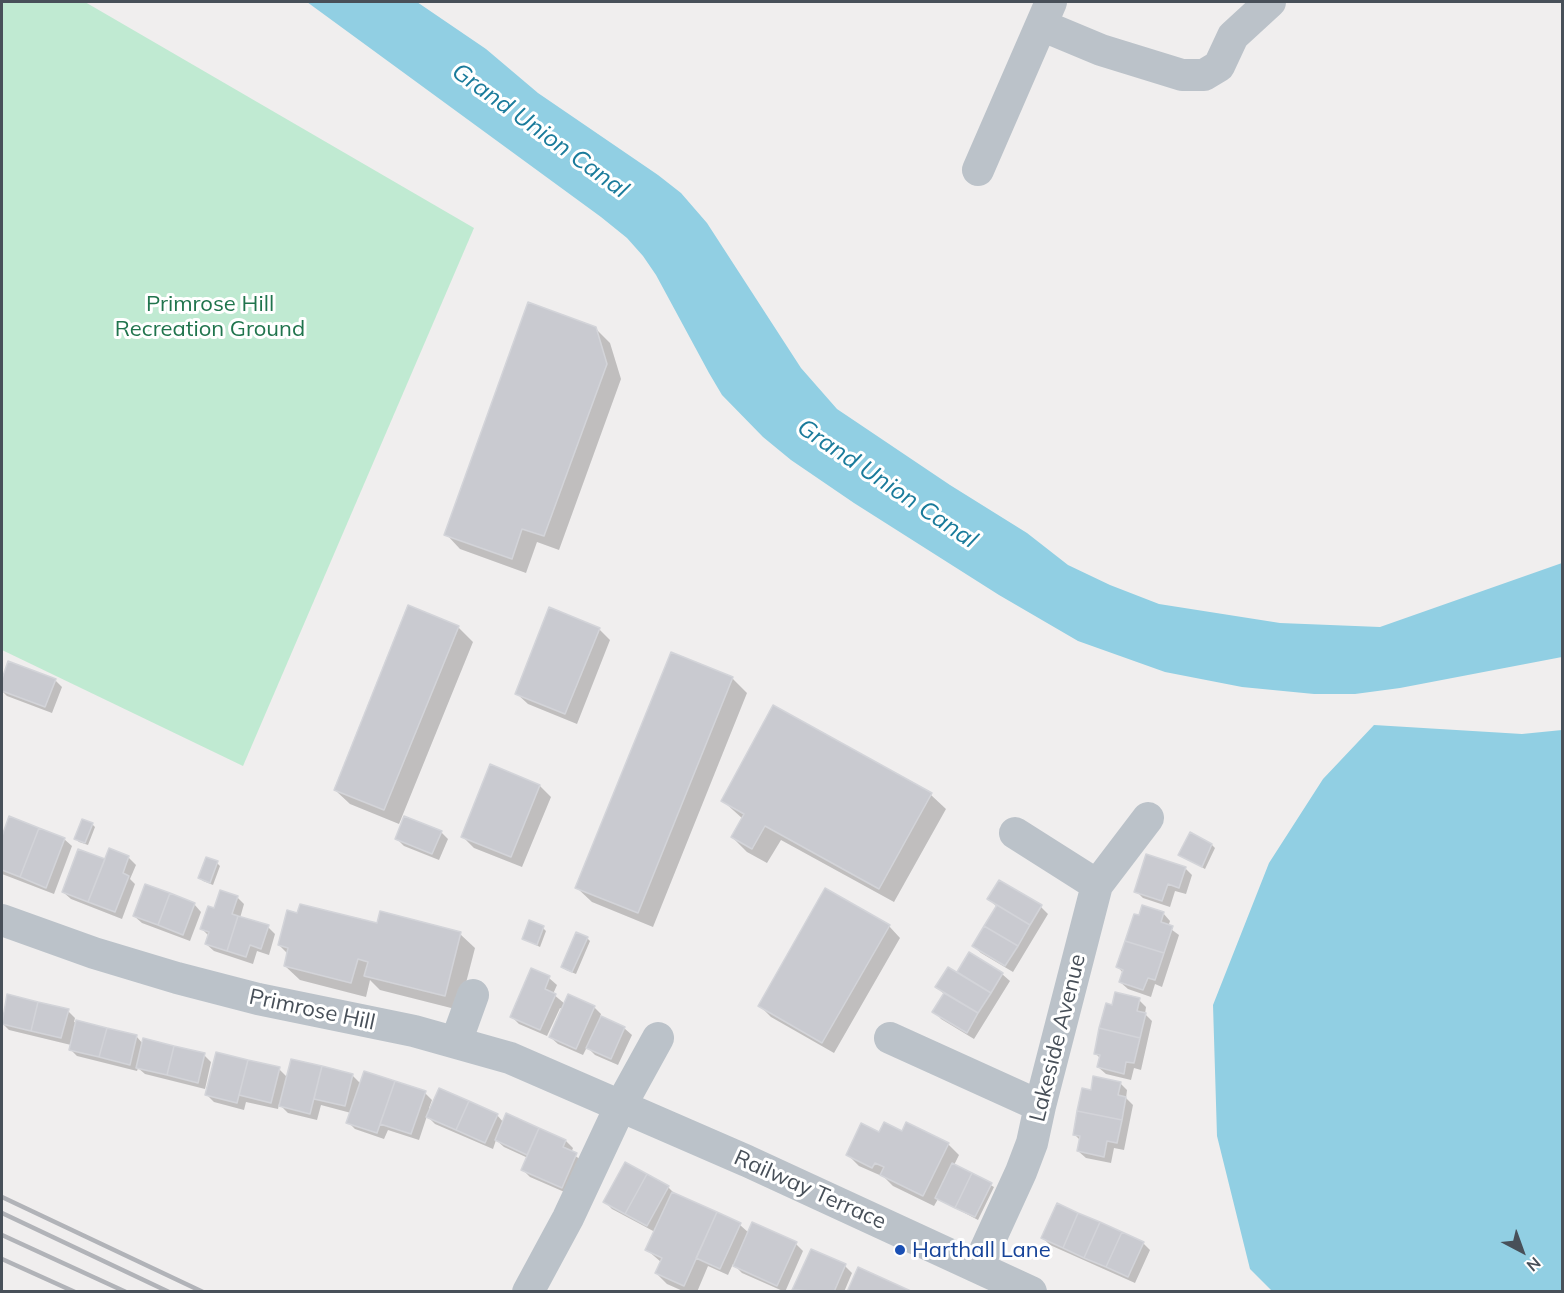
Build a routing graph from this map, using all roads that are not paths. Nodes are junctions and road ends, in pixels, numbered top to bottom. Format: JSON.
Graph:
{"nodes":[{"id":1,"x":1270,"y":2,"type":"edge"},
{"id":2,"x":1046,"y":13,"type":"edge"},
{"id":3,"x":978,"y":170,"type":"dead end"},
{"id":4,"x":1148,"y":818,"type":"dead end"},
{"id":5,"x":1015,"y":834,"type":"dead end"},
{"id":6,"x":1097,"y":885,"type":"junction"},
{"id":7,"x":2,"y":920,"type":"edge"},
{"id":8,"x":473,"y":995,"type":"dead end"},
{"id":9,"x":658,"y":1038,"type":"dead end"},
{"id":10,"x":890,"y":1038,"type":"dead end"},
{"id":11,"x":456,"y":1042,"type":"junction"},
{"id":12,"x":1040,"y":1106,"type":"junction"},
{"id":13,"x":620,"y":1107,"type":"junction"},
{"id":14,"x":978,"y":1266,"type":"junction"},
{"id":15,"x":1028,"y":1291,"type":"edge"},
{"id":16,"x":528,"y":1292,"type":"edge"}],
"edges":[{"from":1,"to":2,"type":"street"},
{"from":2,"to":3,"type":"street"},
{"from":4,"to":6,"type":"street","name":"Lakeside Avenue"},
{"from":5,"to":6,"type":"street"},
{"from":6,"to":12,"type":"street","name":"Lakeside Avenue"},
{"from":7,"to":11,"type":"street","name":"Primrose Hill"},
{"from":8,"to":11,"type":"street"},
{"from":9,"to":13,"type":"street"},
{"from":10,"to":12,"type":"street"},
{"from":11,"to":13,"type":"street","name":"Primrose Hill"},
{"from":12,"to":14,"type":"street","name":"Lakeside Avenue"},
{"from":13,"to":14,"type":"street","name":"Railway Terrace"},
{"from":13,"to":16,"type":"street"},
{"from":14,"to":15,"type":"street","name":"Railway Terrace"}]}
